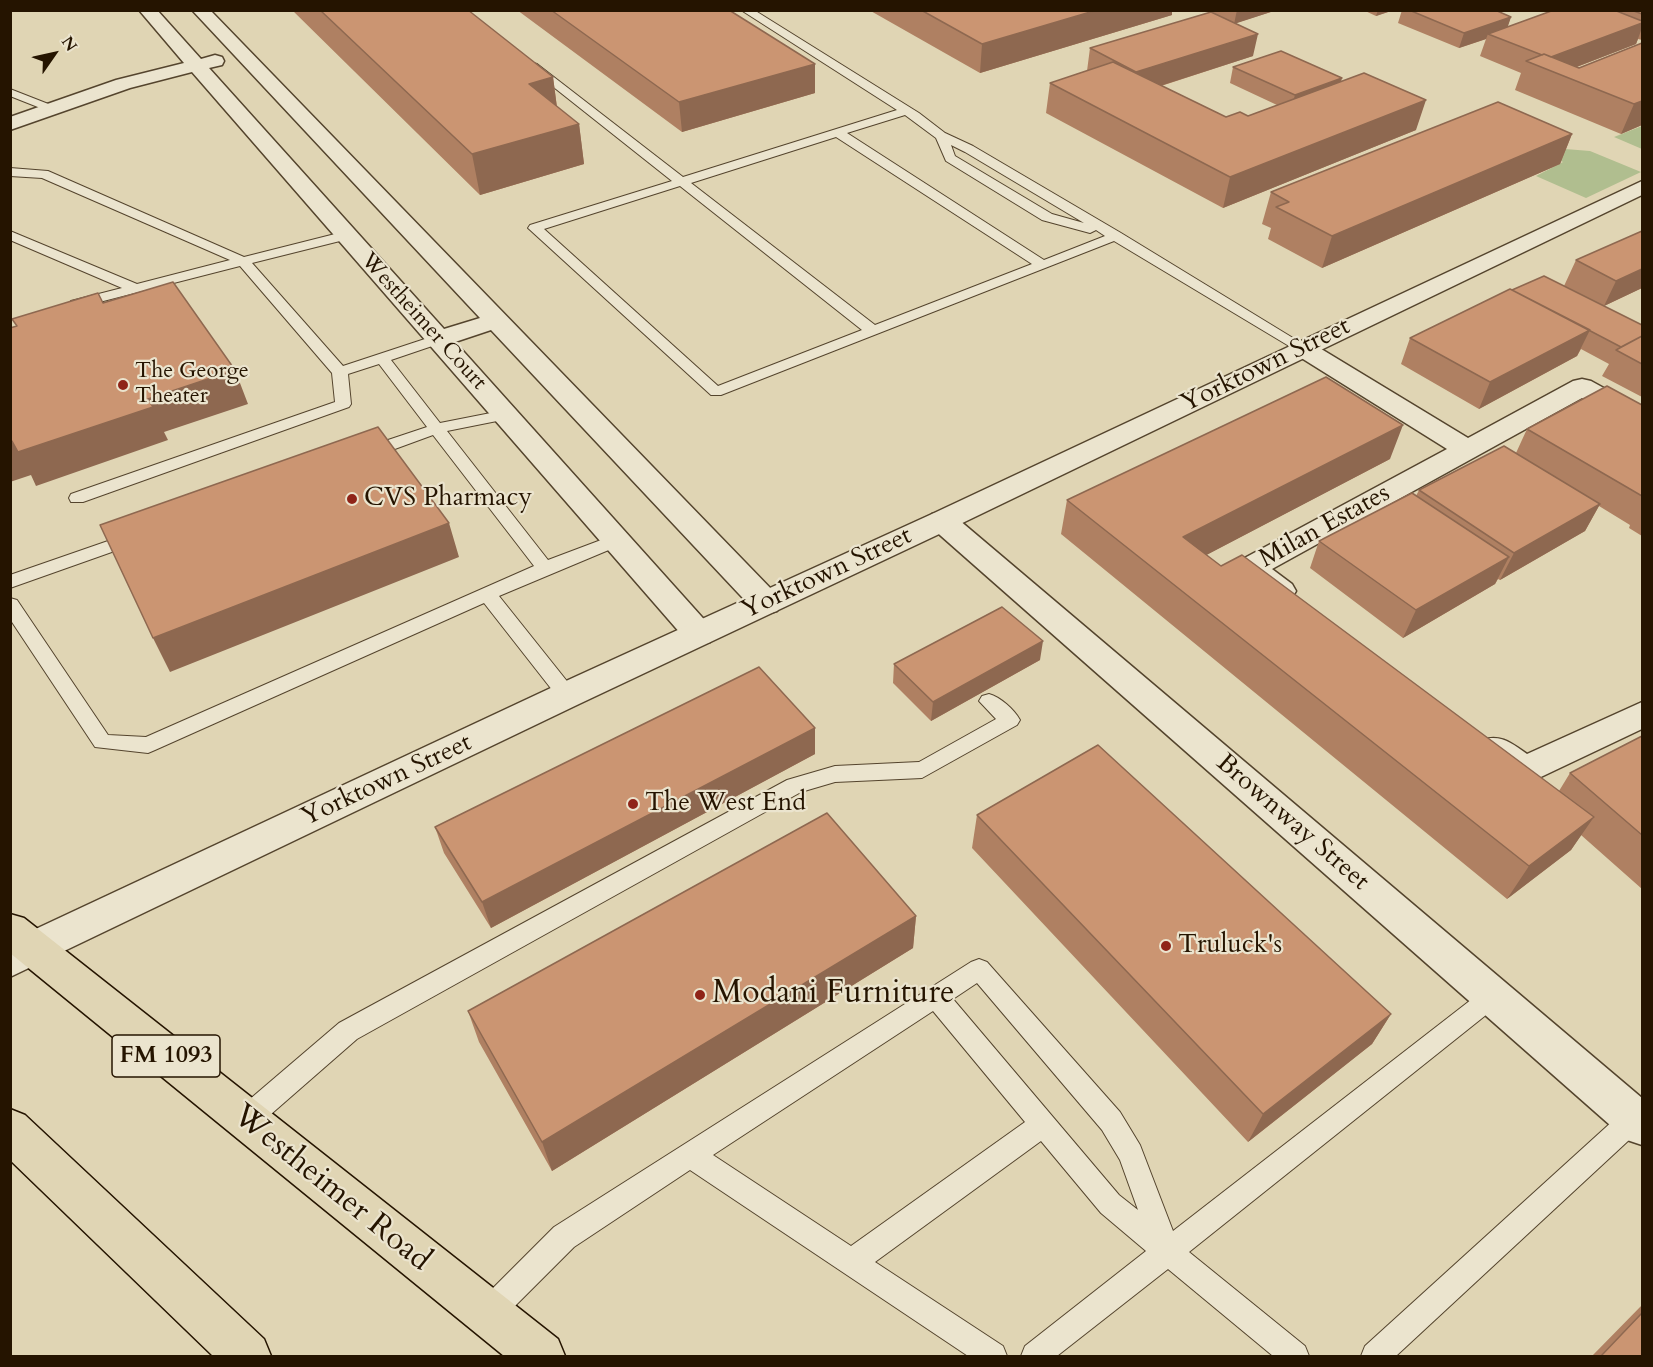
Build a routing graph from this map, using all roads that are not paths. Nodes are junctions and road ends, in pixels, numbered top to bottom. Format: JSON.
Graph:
{"nodes":[{"id":1,"x":147,"y":10,"type":"edge"},
{"id":2,"x":200,"y":10,"type":"edge"},
{"id":3,"x":746,"y":10,"type":"edge"},
{"id":4,"x":241,"y":55,"type":"junction"},
{"id":5,"x":527,"y":61,"type":"edge"},
{"id":6,"x":196,"y":66,"type":"junction"},
{"id":7,"x":10,"y":92,"type":"edge"},
{"id":8,"x":52,"y":109,"type":"junction"},
{"id":9,"x":905,"y":111,"type":"junction"},
{"id":10,"x":10,"y":124,"type":"edge"},
{"id":11,"x":837,"y":132,"type":"junction"},
{"id":12,"x":941,"y":136,"type":"junction"},
{"id":13,"x":10,"y":172,"type":"edge"},
{"id":14,"x":681,"y":182,"type":"junction"},
{"id":15,"x":1642,"y":187,"type":"edge"},
{"id":16,"x":10,"y":235,"type":"edge"},
{"id":17,"x":347,"y":235,"type":"junction"},
{"id":18,"x":1116,"y":236,"type":"junction"},
{"id":19,"x":243,"y":261,"type":"junction"},
{"id":20,"x":1043,"y":265,"type":"junction"},
{"id":21,"x":136,"y":289,"type":"junction"},
{"id":22,"x":59,"y":309,"type":"edge"},
{"id":23,"x":498,"y":320,"type":"junction"},
{"id":24,"x":873,"y":331,"type":"junction"},
{"id":25,"x":439,"y":339,"type":"junction"},
{"id":26,"x":1304,"y":349,"type":"junction"},
{"id":27,"x":381,"y":357,"type":"junction"},
{"id":28,"x":340,"y":372,"type":"junction"},
{"id":29,"x":506,"y":415,"type":"junction"},
{"id":30,"x":1642,"y":419,"type":"edge"},
{"id":31,"x":438,"y":428,"type":"junction"},
{"id":32,"x":1466,"y":449,"type":"junction"},
{"id":33,"x":348,"y":460,"type":"edge"},
{"id":34,"x":77,"y":498,"type":"dead end"},
{"id":35,"x":942,"y":521,"type":"junction"},
{"id":36,"x":146,"y":533,"type":"edge"},
{"id":37,"x":617,"y":540,"type":"junction"},
{"id":38,"x":545,"y":568,"type":"junction"},
{"id":39,"x":10,"y":582,"type":"edge"},
{"id":40,"x":487,"y":594,"type":"junction"},
{"id":41,"x":766,"y":603,"type":"junction"},
{"id":42,"x":10,"y":604,"type":"edge"},
{"id":43,"x":1307,"y":610,"type":"edge"},
{"id":44,"x":699,"y":634,"type":"junction"},
{"id":45,"x":567,"y":695,"type":"junction"},
{"id":46,"x":989,"y":701,"type":"dead end"},
{"id":47,"x":1642,"y":715,"type":"edge"},
{"id":48,"x":1468,"y":729,"type":"edge"},
{"id":49,"x":18,"y":946,"type":"edge"},
{"id":50,"x":1493,"y":996,"type":"junction"},
{"id":51,"x":937,"y":998,"type":"junction"},
{"id":52,"x":245,"y":1120,"type":"junction"},
{"id":53,"x":1639,"y":1121,"type":"edge"},
{"id":54,"x":1044,"y":1124,"type":"junction"},
{"id":55,"x":10,"y":1130,"type":"edge"},
{"id":56,"x":691,"y":1156,"type":"junction"},
{"id":57,"x":1167,"y":1252,"type":"junction"},
{"id":58,"x":851,"y":1262,"type":"junction"},
{"id":59,"x":487,"y":1314,"type":"junction"},
{"id":60,"x":247,"y":1356,"type":"edge"},
{"id":61,"x":541,"y":1356,"type":"edge"},
{"id":62,"x":993,"y":1356,"type":"edge"},
{"id":63,"x":1035,"y":1356,"type":"edge"},
{"id":64,"x":1295,"y":1356,"type":"edge"},
{"id":65,"x":1375,"y":1356,"type":"edge"}],
"edges":[{"from":1,"to":6,"type":"street","name":"Westheimer Court"},
{"from":2,"to":4,"type":"street"},
{"from":3,"to":9,"type":"lane"},
{"from":4,"to":6,"type":"street"},
{"from":4,"to":23,"type":"street"},
{"from":5,"to":14,"type":"lane"},
{"from":6,"to":8,"type":"street"},
{"from":6,"to":17,"type":"street","name":"Westheimer Court"},
{"from":7,"to":8,"type":"lane"},
{"from":8,"to":10,"type":"street"},
{"from":9,"to":11,"type":"lane"},
{"from":9,"to":12,"type":"lane"},
{"from":11,"to":14,"type":"lane"},
{"from":11,"to":20,"type":"lane"},
{"from":12,"to":18,"type":"lane"},
{"from":12,"to":18,"type":"lane"},
{"from":13,"to":19,"type":"lane"},
{"from":14,"to":24,"type":"lane"},
{"from":14,"to":24,"type":"lane"},
{"from":15,"to":26,"type":"street","name":"Yorktown Street"},
{"from":16,"to":21,"type":"lane"},
{"from":17,"to":19,"type":"lane"},
{"from":17,"to":25,"type":"street","name":"Westheimer Court"},
{"from":18,"to":20,"type":"lane"},
{"from":18,"to":26,"type":"lane"},
{"from":19,"to":21,"type":"lane"},
{"from":19,"to":28,"type":"lane"},
{"from":20,"to":24,"type":"lane"},
{"from":21,"to":22,"type":"lane"},
{"from":23,"to":25,"type":"street"},
{"from":23,"to":41,"type":"street"},
{"from":25,"to":27,"type":"lane"},
{"from":25,"to":29,"type":"street","name":"Westheimer Court"},
{"from":26,"to":32,"type":"street"},
{"from":26,"to":35,"type":"street","name":"Yorktown Street"},
{"from":27,"to":28,"type":"lane"},
{"from":27,"to":31,"type":"lane"},
{"from":28,"to":34,"type":"lane"},
{"from":29,"to":31,"type":"lane"},
{"from":29,"to":37,"type":"street","name":"Westheimer Court"},
{"from":30,"to":32,"type":"street","name":"Milan Estates"},
{"from":31,"to":33,"type":"lane"},
{"from":31,"to":38,"type":"lane"},
{"from":32,"to":43,"type":"street","name":"Milan Estates"},
{"from":35,"to":41,"type":"street","name":"Yorktown Street"},
{"from":35,"to":50,"type":"street","name":"Brownway Street"},
{"from":36,"to":39,"type":"lane"},
{"from":37,"to":38,"type":"lane"},
{"from":37,"to":44,"type":"street","name":"Westheimer Court"},
{"from":38,"to":40,"type":"lane"},
{"from":40,"to":42,"type":"lane"},
{"from":40,"to":45,"type":"lane"},
{"from":41,"to":44,"type":"street","name":"Yorktown Street"},
{"from":44,"to":45,"type":"street","name":"Yorktown Street"},
{"from":45,"to":49,"type":"street","name":"Yorktown Street"},
{"from":46,"to":52,"type":"lane"},
{"from":47,"to":48,"type":"street"},
{"from":49,"to":52,"type":"main road","name":"Westheimer Road","number":"FM 1093"},
{"from":50,"to":53,"type":"street","name":"Brownway Street"},
{"from":50,"to":57,"type":"lane"},
{"from":51,"to":54,"type":"lane"},
{"from":51,"to":56,"type":"lane"},
{"from":51,"to":57,"type":"lane"},
{"from":52,"to":59,"type":"main road","name":"Westheimer Road","number":"FM 1093"},
{"from":53,"to":65,"type":"lane"},
{"from":54,"to":57,"type":"lane"},
{"from":54,"to":58,"type":"lane"},
{"from":55,"to":60,"type":"main road"},
{"from":56,"to":58,"type":"lane"},
{"from":56,"to":59,"type":"lane"},
{"from":57,"to":63,"type":"lane"},
{"from":57,"to":64,"type":"lane"},
{"from":58,"to":62,"type":"lane"},
{"from":59,"to":61,"type":"main road","name":"Westheimer Road","number":"FM 1093"}]}
